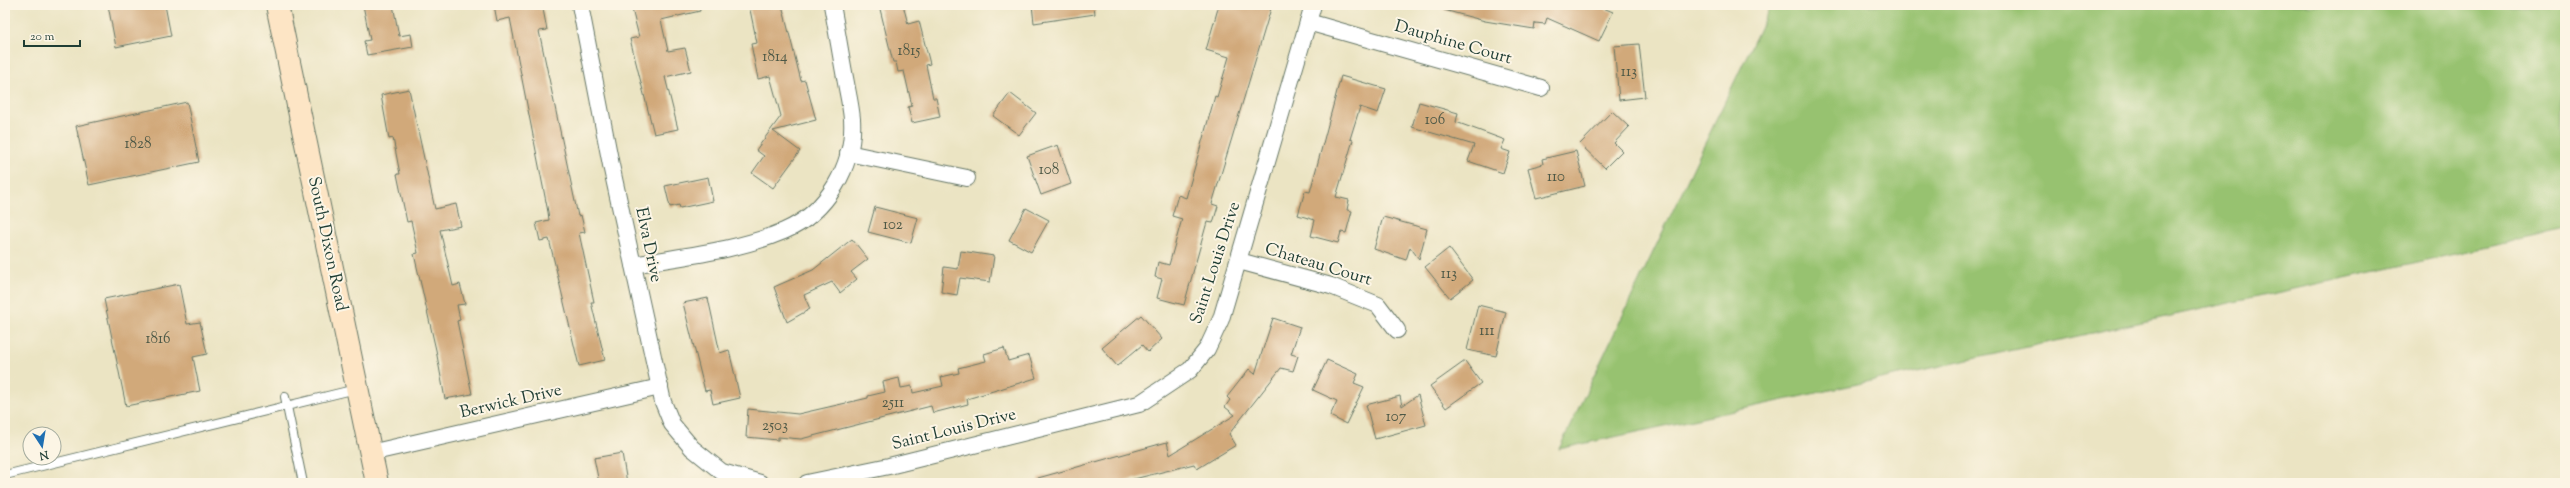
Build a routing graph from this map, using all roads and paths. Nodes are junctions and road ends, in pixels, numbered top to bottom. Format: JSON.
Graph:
{"nodes":[{"id":1,"x":277,"y":5,"type":"edge"},
{"id":2,"x":580,"y":5,"type":"edge"},
{"id":3,"x":832,"y":5,"type":"edge"},
{"id":4,"x":1313,"y":5,"type":"edge"},
{"id":5,"x":1308,"y":22,"type":"junction"},
{"id":6,"x":1541,"y":88,"type":"dead end"},
{"id":7,"x":848,"y":153,"type":"junction"},
{"id":8,"x":967,"y":178,"type":"dead end"},
{"id":9,"x":1239,"y":261,"type":"junction"},
{"id":10,"x":633,"y":265,"type":"junction"},
{"id":11,"x":1396,"y":330,"type":"dead end"},
{"id":12,"x":660,"y":387,"type":"junction"},
{"id":13,"x":357,"y":388,"type":"junction"},
{"id":14,"x":286,"y":401,"type":"junction"},
{"id":15,"x":370,"y":453,"type":"junction"},
{"id":16,"x":5,"y":474,"type":"edge"},
{"id":17,"x":718,"y":478,"type":"edge"},
{"id":18,"x":303,"y":483,"type":"edge"},
{"id":19,"x":377,"y":483,"type":"edge"},
{"id":20,"x":760,"y":483,"type":"edge"},
{"id":21,"x":807,"y":483,"type":"edge"}],
"edges":[{"from":1,"to":13,"type":"main road","name":"South Dixon Road"},
{"from":2,"to":10,"type":"street","name":"Elva Drive"},
{"from":3,"to":7,"type":"street"},
{"from":4,"to":5,"type":"street","name":"Saint Louis Drive"},
{"from":5,"to":6,"type":"street","name":"Dauphine Court"},
{"from":5,"to":9,"type":"street","name":"Saint Louis Drive"},
{"from":7,"to":8,"type":"street"},
{"from":7,"to":10,"type":"street"},
{"from":9,"to":11,"type":"street","name":"Chateau Court"},
{"from":9,"to":21,"type":"street","name":"Saint Louis Drive"},
{"from":10,"to":12,"type":"street","name":"Elva Drive"},
{"from":12,"to":15,"type":"street","name":"Berwick Drive"},
{"from":12,"to":17,"type":"street","name":"Elva Drive"},
{"from":13,"to":14,"type":"lane"},
{"from":13,"to":15,"type":"main road","name":"South Dixon Road"},
{"from":14,"to":16,"type":"lane"},
{"from":14,"to":18,"type":"lane"},
{"from":15,"to":19,"type":"main road","name":"South Dixon Road"},
{"from":17,"to":20,"type":"street"}]}
